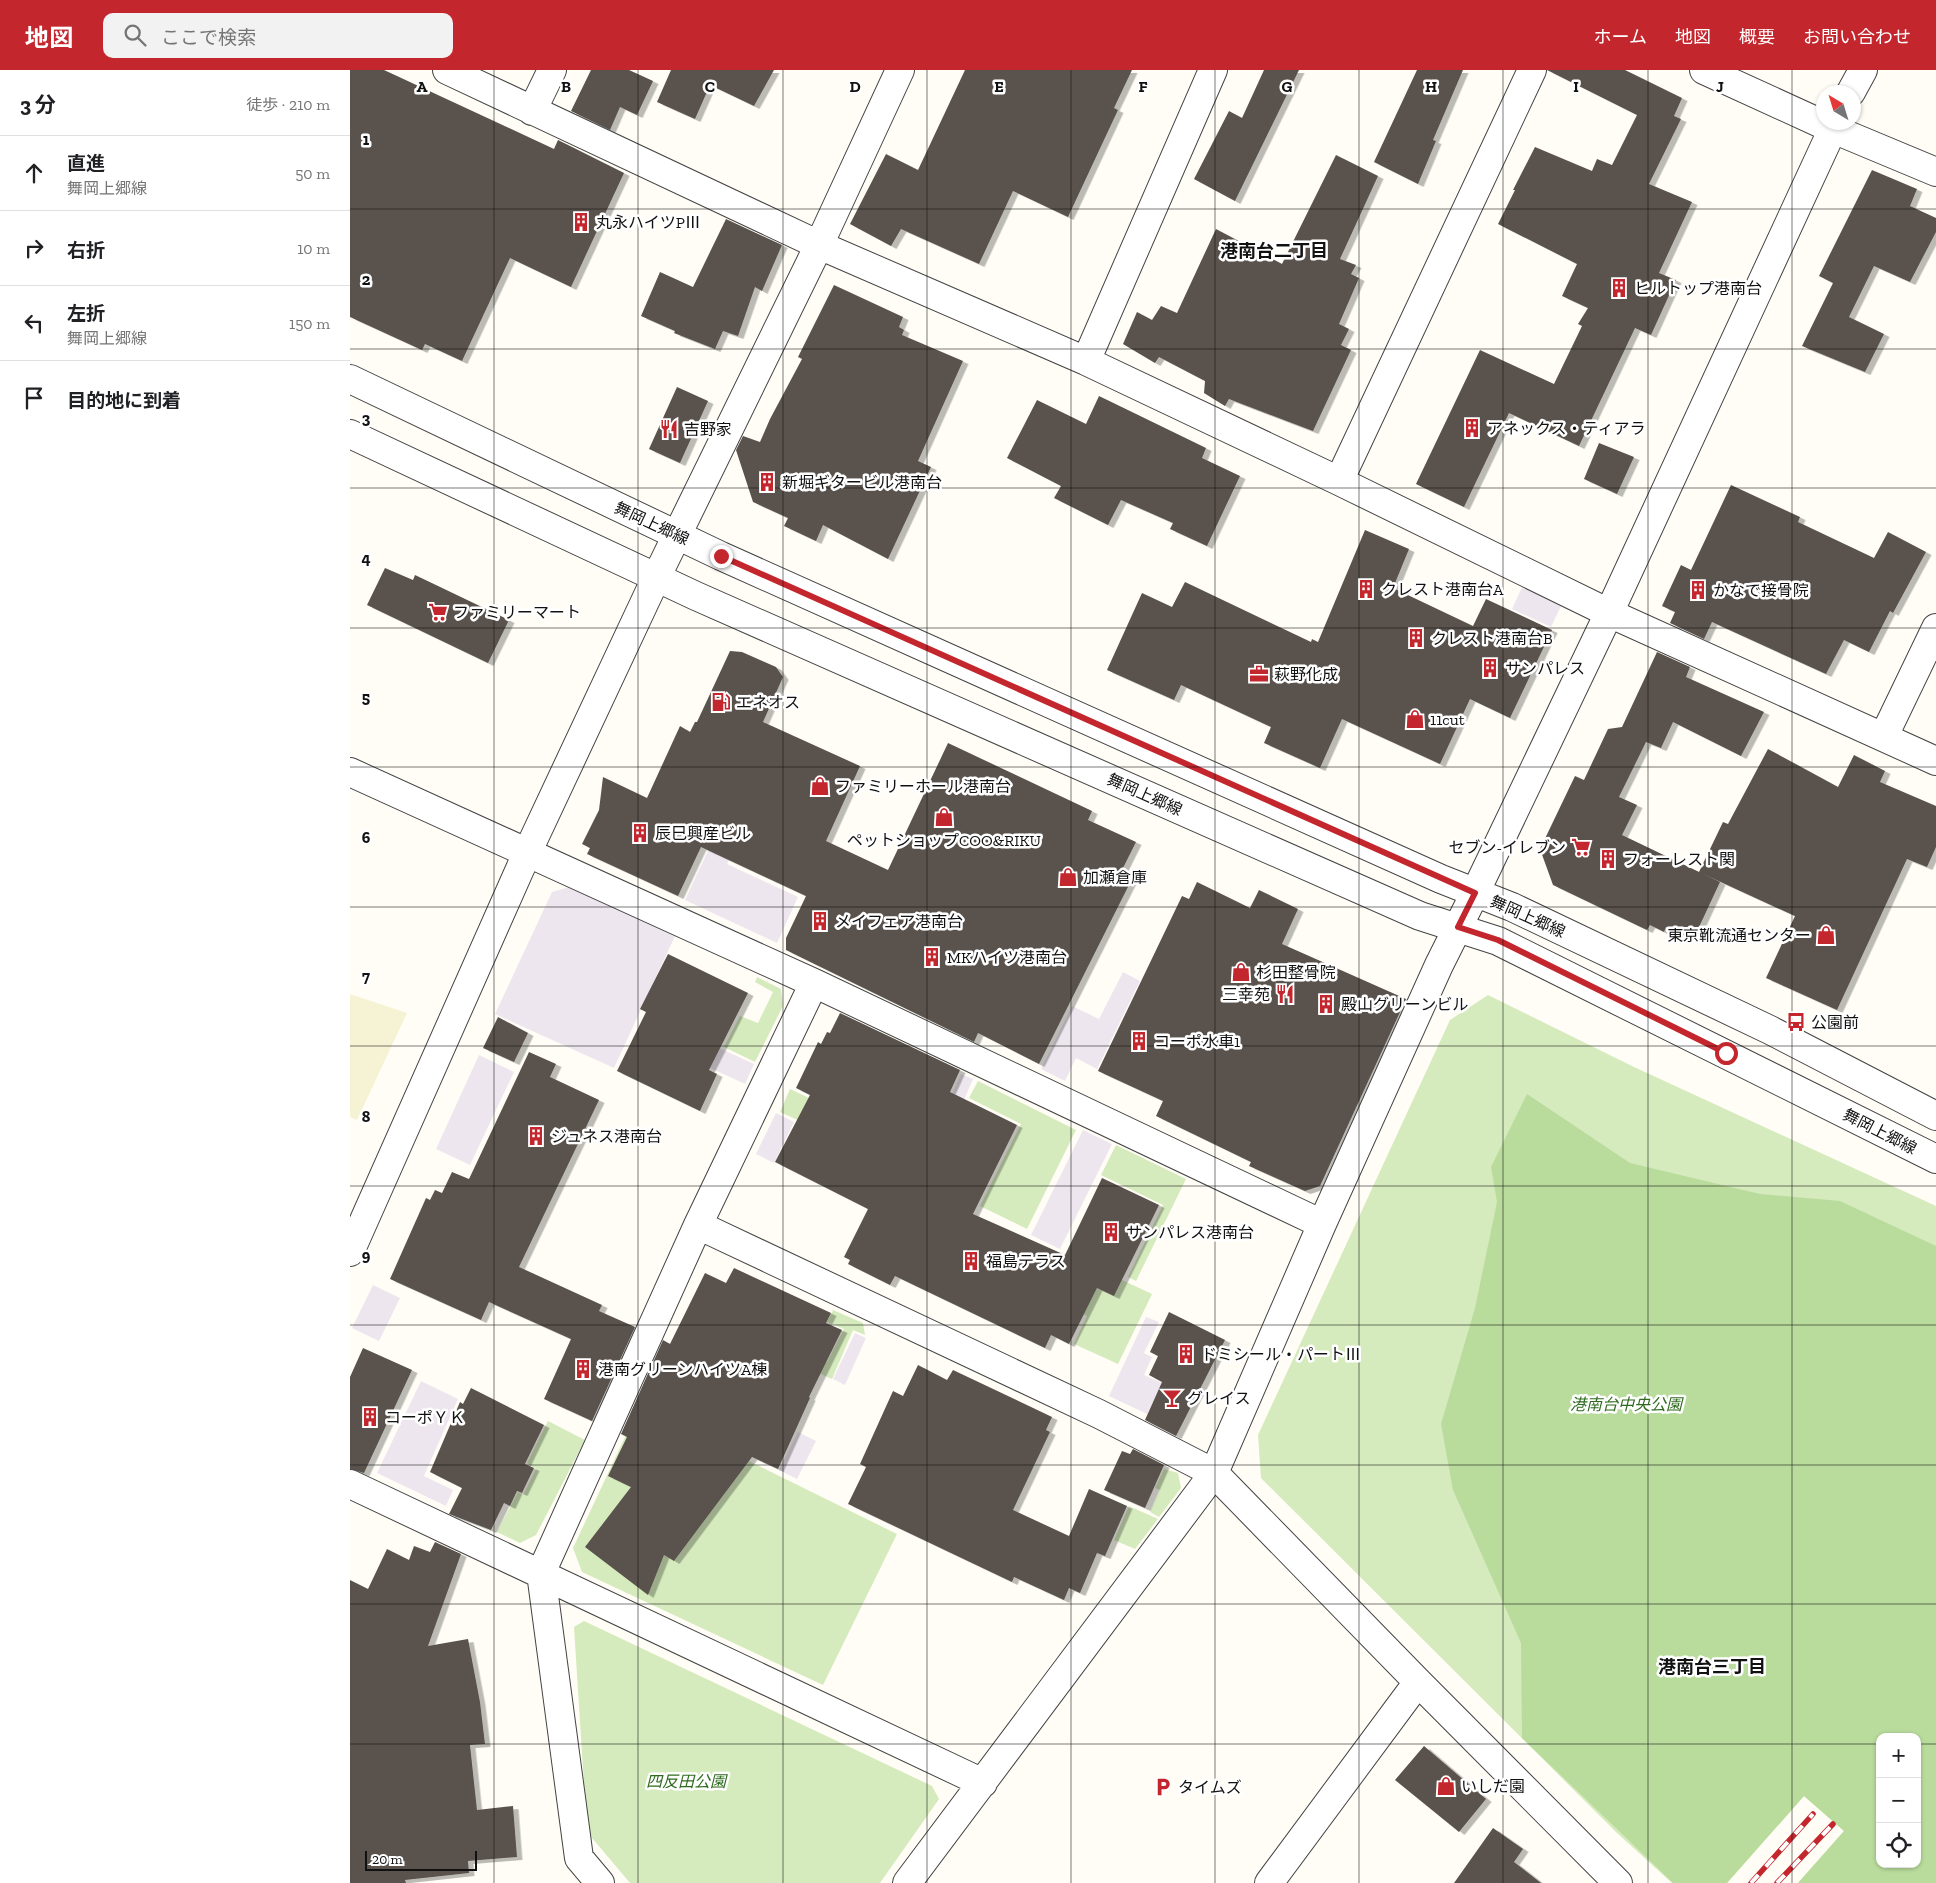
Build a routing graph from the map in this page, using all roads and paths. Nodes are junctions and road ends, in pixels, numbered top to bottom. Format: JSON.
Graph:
{"nodes":[{"id":1,"x":447,"y":70,"type":"edge"},
{"id":2,"x":552,"y":70,"type":"edge"},
{"id":3,"x":900,"y":70,"type":"edge"},
{"id":4,"x":1213,"y":70,"type":"edge"},
{"id":5,"x":1532,"y":70,"type":"edge"},
{"id":6,"x":1704,"y":70,"type":"edge"},
{"id":7,"x":1862,"y":70,"type":"edge"},
{"id":8,"x":1854,"y":85,"type":"edge"},
{"id":9,"x":532,"y":111,"type":"junction"},
{"id":10,"x":1816,"y":118,"type":"edge"},
{"id":11,"x":1832,"y":130,"type":"edge"},
{"id":12,"x":1843,"y":130,"type":"edge"},
{"id":13,"x":1936,"y":172,"type":"edge"},
{"id":14,"x":819,"y":244,"type":"junction"},
{"id":15,"x":1086,"y":361,"type":"junction"},
{"id":16,"x":350,"y":379,"type":"edge"},
{"id":17,"x":350,"y":434,"type":"edge"},
{"id":18,"x":1339,"y":481,"type":"junction"},
{"id":19,"x":678,"y":536,"type":"junction"},
{"id":20,"x":656,"y":578,"type":"junction"},
{"id":21,"x":1609,"y":613,"type":"junction"},
{"id":22,"x":1936,"y":628,"type":"edge"},
{"id":23,"x":1884,"y":736,"type":"junction"},
{"id":24,"x":1936,"y":760,"type":"edge"},
{"id":25,"x":350,"y":772,"type":"edge"},
{"id":26,"x":528,"y":851,"type":"junction"},
{"id":27,"x":1475,"y":893,"type":"junction"},
{"id":28,"x":1458,"y":927,"type":"junction"},
{"id":29,"x":814,"y":983,"type":"junction"},
{"id":30,"x":1936,"y":1116,"type":"edge"},
{"id":31,"x":1936,"y":1159,"type":"edge"},
{"id":32,"x":1322,"y":1224,"type":"junction"},
{"id":33,"x":698,"y":1225,"type":"junction"},
{"id":34,"x":350,"y":1252,"type":"edge"},
{"id":35,"x":1214,"y":1473,"type":"junction"},
{"id":36,"x":350,"y":1484,"type":"edge"},
{"id":37,"x":541,"y":1573,"type":"junction"},
{"id":38,"x":1418,"y":1682,"type":"junction"},
{"id":39,"x":983,"y":1783,"type":"junction"},
{"id":40,"x":600,"y":1883,"type":"edge"},
{"id":41,"x":907,"y":1883,"type":"edge"},
{"id":42,"x":1269,"y":1883,"type":"edge"},
{"id":43,"x":1618,"y":1883,"type":"edge"}],
"edges":[{"from":1,"to":9,"type":"street"},
{"from":2,"to":9,"type":"street"},
{"from":3,"to":14,"type":"street"},
{"from":4,"to":15,"type":"street"},
{"from":5,"to":18,"type":"street"},
{"from":6,"to":10,"type":"street"},
{"from":7,"to":8,"type":"street"},
{"from":9,"to":14,"type":"street"},
{"from":11,"to":21,"type":"street"},
{"from":12,"to":13,"type":"street"},
{"from":14,"to":15,"type":"street"},
{"from":14,"to":19,"type":"street"},
{"from":15,"to":18,"type":"street"},
{"from":16,"to":19,"type":"street","name":"舞岡上郷線"},
{"from":17,"to":20,"type":"street","name":"舞岡上郷線"},
{"from":18,"to":21,"type":"street"},
{"from":19,"to":20,"type":"street"},
{"from":19,"to":27,"type":"street","name":"舞岡上郷線"},
{"from":20,"to":26,"type":"street"},
{"from":20,"to":28,"type":"street","name":"舞岡上郷線"},
{"from":21,"to":23,"type":"street"},
{"from":21,"to":27,"type":"street"},
{"from":22,"to":23,"type":"street"},
{"from":23,"to":24,"type":"street"},
{"from":25,"to":26,"type":"street"},
{"from":26,"to":29,"type":"street"},
{"from":26,"to":34,"type":"street"},
{"from":27,"to":28,"type":"street"},
{"from":27,"to":30,"type":"street","name":"舞岡上郷線"},
{"from":28,"to":31,"type":"street","name":"舞岡上郷線"},
{"from":28,"to":32,"type":"street"},
{"from":29,"to":32,"type":"street"},
{"from":29,"to":33,"type":"street"},
{"from":32,"to":35,"type":"street"},
{"from":33,"to":35,"type":"street"},
{"from":33,"to":37,"type":"street"},
{"from":35,"to":38,"type":"street"},
{"from":35,"to":39,"type":"street"},
{"from":36,"to":37,"type":"street"},
{"from":37,"to":39,"type":"street"},
{"from":37,"to":40,"type":"street"},
{"from":38,"to":42,"type":"street"},
{"from":38,"to":43,"type":"street"},
{"from":39,"to":41,"type":"street"}]}
